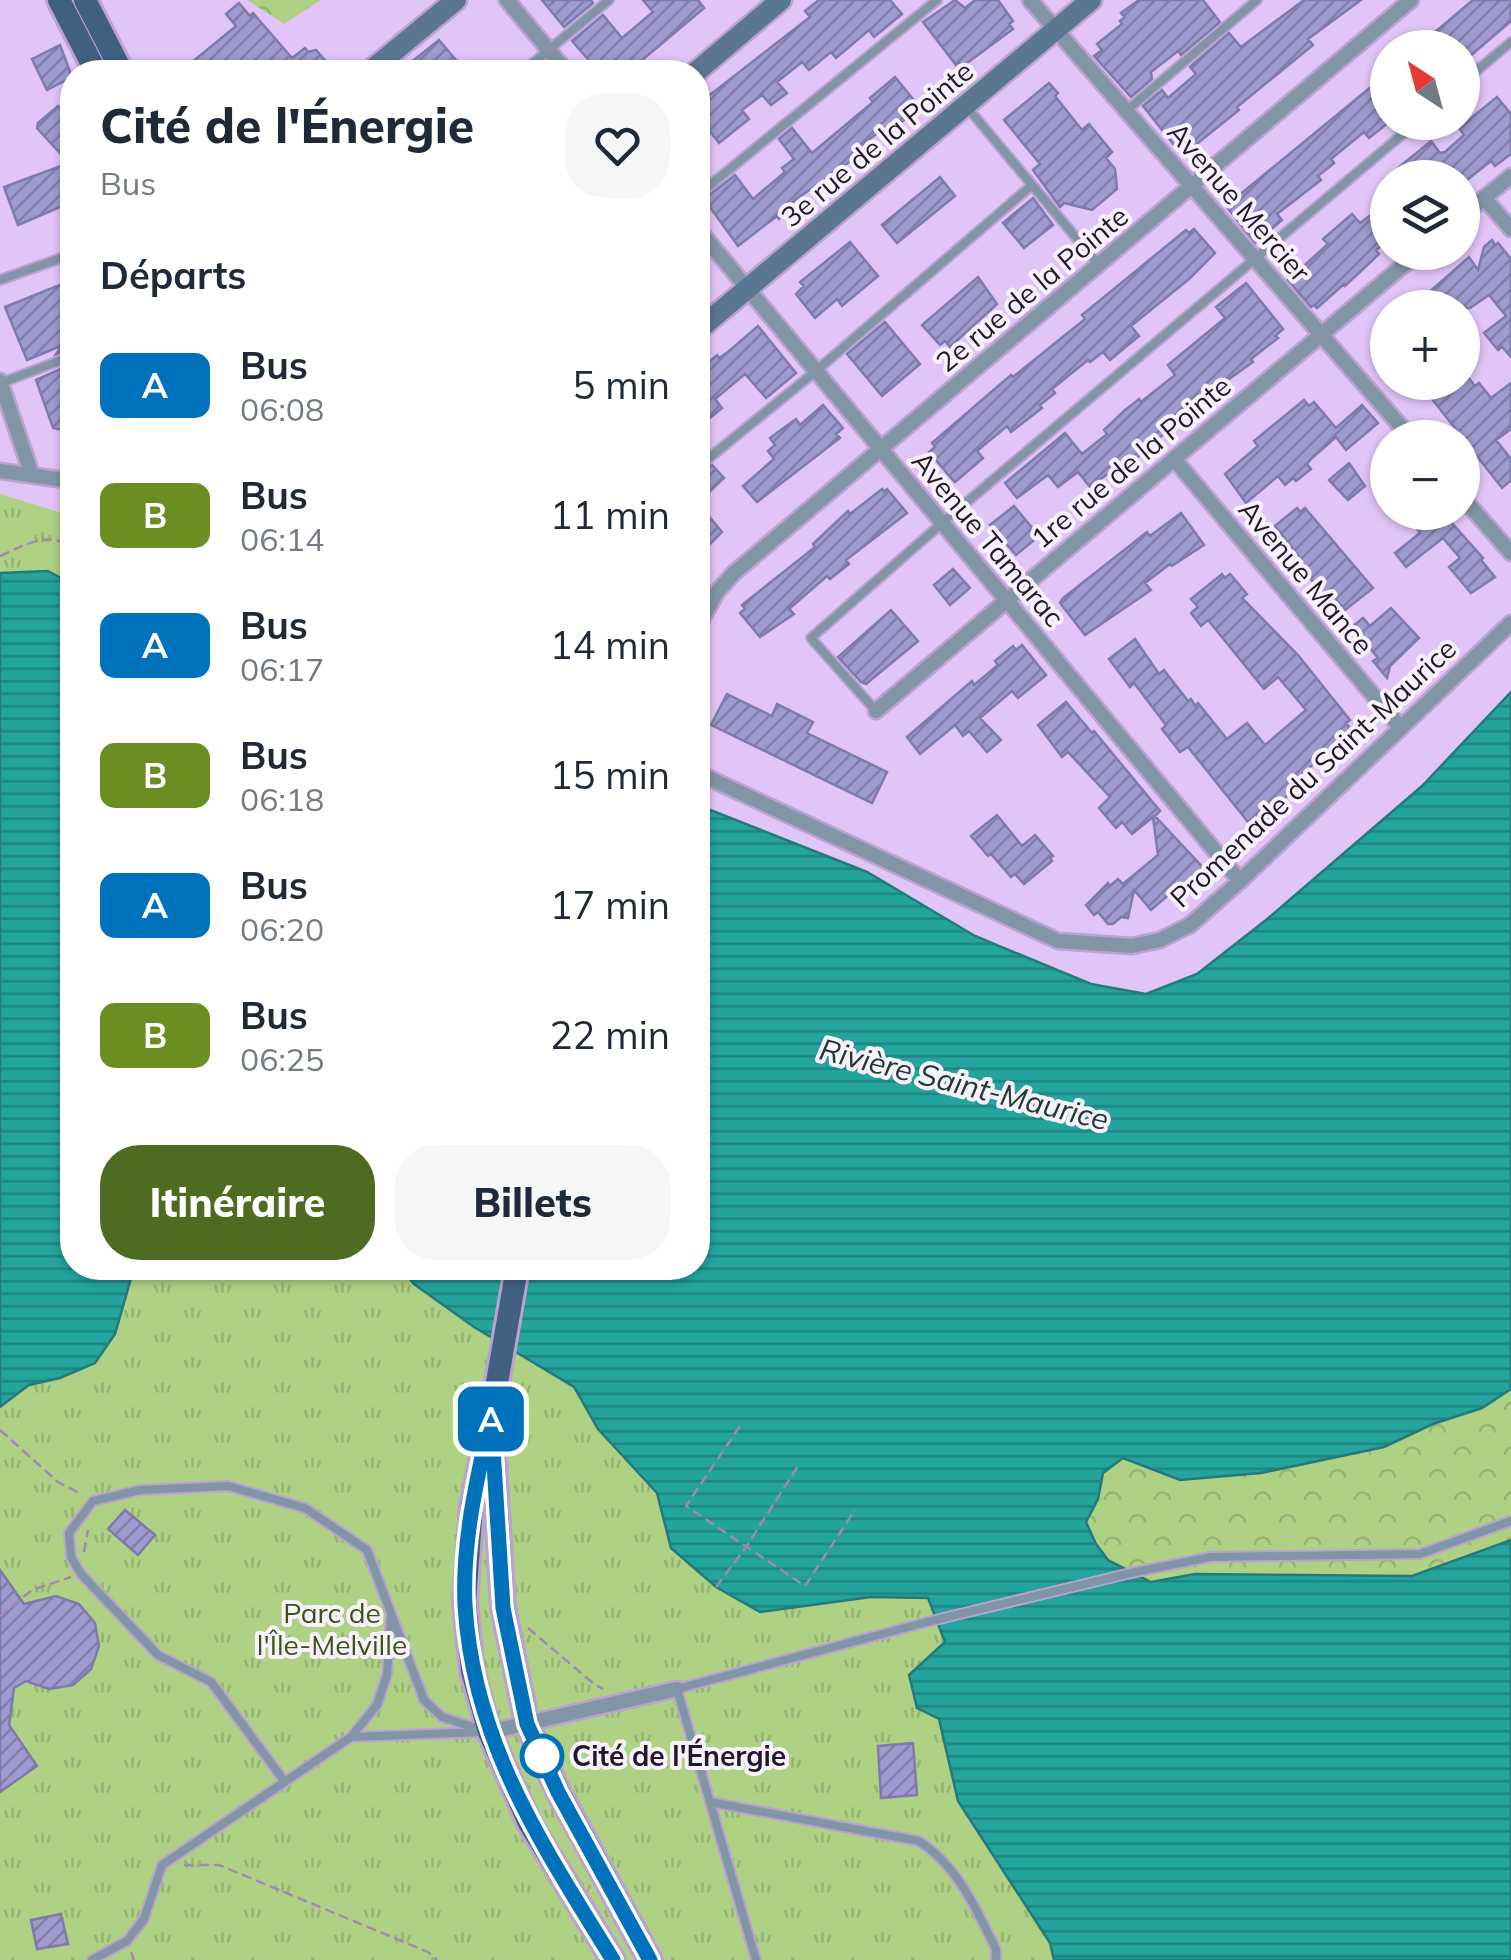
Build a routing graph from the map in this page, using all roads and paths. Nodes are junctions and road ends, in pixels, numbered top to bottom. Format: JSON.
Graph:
{"nodes":[{"id":1,"x":59,"y":0,"type":"edge"},
{"id":2,"x":86,"y":0,"type":"edge"},
{"id":3,"x":456,"y":0,"type":"edge"},
{"id":4,"x":507,"y":0,"type":"edge"},
{"id":5,"x":609,"y":0,"type":"edge"},
{"id":6,"x":781,"y":0,"type":"edge"},
{"id":7,"x":937,"y":0,"type":"edge"},
{"id":8,"x":1030,"y":0,"type":"edge"},
{"id":9,"x":1092,"y":0,"type":"edge"},
{"id":10,"x":1257,"y":0,"type":"edge"},
{"id":11,"x":1411,"y":0,"type":"edge"},
{"id":12,"x":1056,"y":30,"type":"junction"},
{"id":13,"x":1511,"y":42,"type":"edge"},
{"id":14,"x":549,"y":50,"type":"junction"},
{"id":15,"x":90,"y":60,"type":"edge"},
{"id":16,"x":116,"y":60,"type":"edge"},
{"id":17,"x":384,"y":60,"type":"edge"},
{"id":18,"x":537,"y":60,"type":"edge"},
{"id":19,"x":557,"y":60,"type":"edge"},
{"id":20,"x":710,"y":60,"type":"edge"},
{"id":21,"x":1480,"y":68,"type":"edge"},
{"id":22,"x":966,"y":106,"type":"junction"},
{"id":23,"x":1126,"y":110,"type":"junction"},
{"id":24,"x":1395,"y":140,"type":"edge"},
{"id":25,"x":1511,"y":176,"type":"edge"},
{"id":26,"x":710,"y":185,"type":"edge"},
{"id":27,"x":1032,"y":185,"type":"junction"},
{"id":28,"x":1192,"y":186,"type":"junction"},
{"id":29,"x":1484,"y":198,"type":"junction"},
{"id":30,"x":1480,"y":201,"type":"edge"},
{"id":31,"x":1511,"y":229,"type":"edge"},
{"id":32,"x":710,"y":243,"type":"edge"},
{"id":33,"x":60,"y":258,"type":"edge"},
{"id":34,"x":1256,"y":260,"type":"junction"},
{"id":35,"x":1099,"y":265,"type":"junction"},
{"id":36,"x":1399,"y":270,"type":"edge"},
{"id":37,"x":0,"y":280,"type":"edge"},
{"id":38,"x":747,"y":288,"type":"junction"},
{"id":39,"x":710,"y":320,"type":"edge"},
{"id":40,"x":1322,"y":335,"type":"junction"},
{"id":41,"x":60,"y":360,"type":"edge"},
{"id":42,"x":816,"y":371,"type":"junction"},
{"id":43,"x":0,"y":382,"type":"edge"},
{"id":44,"x":1395,"y":420,"type":"edge"},
{"id":45,"x":881,"y":449,"type":"junction"},
{"id":46,"x":710,"y":457,"type":"edge"},
{"id":47,"x":1174,"y":458,"type":"junction"},
{"id":48,"x":0,"y":470,"type":"edge"},
{"id":49,"x":32,"y":475,"type":"junction"},
{"id":50,"x":60,"y":479,"type":"edge"},
{"id":51,"x":1480,"y":518,"type":"edge"},
{"id":52,"x":942,"y":522,"type":"junction"},
{"id":53,"x":60,"y":540,"type":"edge"},
{"id":54,"x":1511,"y":553,"type":"edge"},
{"id":55,"x":0,"y":556,"type":"edge"},
{"id":56,"x":1006,"y":599,"type":"junction"},
{"id":57,"x":710,"y":605,"type":"edge"},
{"id":58,"x":1511,"y":622,"type":"edge"},
{"id":59,"x":876,"y":711,"type":"joint"},
{"id":60,"x":1400,"y":727,"type":"junction"},
{"id":61,"x":710,"y":780,"type":"edge"},
{"id":62,"x":1240,"y":882,"type":"junction"},
{"id":63,"x":515,"y":1280,"type":"edge"},
{"id":64,"x":491,"y":1416,"type":"junction"},
{"id":65,"x":740,"y":1426,"type":"dead end"},
{"id":66,"x":0,"y":1430,"type":"edge"},
{"id":67,"x":798,"y":1466,"type":"dead end"},
{"id":68,"x":93,"y":1501,"type":"junction"},
{"id":69,"x":855,"y":1510,"type":"dead end"},
{"id":70,"x":1511,"y":1521,"type":"edge"},
{"id":71,"x":746,"y":1547,"type":"junction"},
{"id":72,"x":81,"y":1574,"type":"junction"},
{"id":73,"x":716,"y":1587,"type":"dead end"},
{"id":74,"x":503,"y":1608,"type":"junction"},
{"id":75,"x":392,"y":1615,"type":"junction"},
{"id":76,"x":0,"y":1616,"type":"edge"},
{"id":77,"x":677,"y":1689,"type":"junction"},
{"id":78,"x":611,"y":1692,"type":"dead end"},
{"id":79,"x":527,"y":1724,"type":"junction"},
{"id":80,"x":489,"y":1732,"type":"junction"},
{"id":81,"x":352,"y":1736,"type":"junction"},
{"id":82,"x":285,"y":1782,"type":"junction"},
{"id":83,"x":710,"y":1802,"type":"junction"},
{"id":84,"x":162,"y":1865,"type":"junction"},
{"id":85,"x":92,"y":1960,"type":"edge"},
{"id":86,"x":438,"y":1960,"type":"edge"},
{"id":87,"x":613,"y":1960,"type":"edge"},
{"id":88,"x":650,"y":1960,"type":"edge"},
{"id":89,"x":756,"y":1960,"type":"edge"},
{"id":90,"x":996,"y":1960,"type":"edge"}],
"edges":[{"from":1,"to":15,"type":"main road"},
{"from":2,"to":16,"type":"main road"},
{"from":3,"to":17,"type":"street"},
{"from":4,"to":14,"type":"street"},
{"from":5,"to":14,"type":"lane"},
{"from":6,"to":20,"type":"street"},
{"from":7,"to":26,"type":"lane"},
{"from":8,"to":12,"type":"street","name":"Avenue Mercier"},
{"from":9,"to":12,"type":"street","name":"3e rue de la Pointe"},
{"from":10,"to":23,"type":"lane"},
{"from":11,"to":28,"type":"street","name":"2e rue de la Pointe"},
{"from":12,"to":22,"type":"street","name":"3e rue de la Pointe"},
{"from":12,"to":23,"type":"street","name":"Avenue Mercier"},
{"from":13,"to":21,"type":"lane"},
{"from":14,"to":18,"type":"lane"},
{"from":14,"to":19,"type":"street"},
{"from":22,"to":27,"type":"lane"},
{"from":22,"to":38,"type":"street","name":"3e rue de la Pointe"},
{"from":23,"to":28,"type":"street","name":"Avenue Mercier"},
{"from":24,"to":34,"type":"lane"},
{"from":25,"to":29,"type":"street"},
{"from":27,"to":35,"type":"lane"},
{"from":27,"to":42,"type":"lane"},
{"from":28,"to":34,"type":"street","name":"Avenue Mercier"},
{"from":28,"to":35,"type":"street","name":"2e rue de la Pointe"},
{"from":29,"to":30,"type":"street"},
{"from":29,"to":31,"type":"street"},
{"from":32,"to":38,"type":"street","name":"Avenue Tamarac"},
{"from":33,"to":37,"type":"lane"},
{"from":34,"to":40,"type":"street","name":"Avenue Mercier"},
{"from":34,"to":52,"type":"lane"},
{"from":35,"to":45,"type":"street","name":"2e rue de la Pointe"},
{"from":36,"to":40,"type":"street","name":"1re rue de la Pointe"},
{"from":38,"to":39,"type":"street","name":"3e rue de la Pointe"},
{"from":38,"to":42,"type":"street","name":"Avenue Tamarac"},
{"from":40,"to":44,"type":"street","name":"Avenue Mercier"},
{"from":40,"to":47,"type":"street","name":"1re rue de la Pointe"},
{"from":41,"to":43,"type":"lane"},
{"from":42,"to":45,"type":"street","name":"Avenue Tamarac"},
{"from":42,"to":46,"type":"lane"},
{"from":43,"to":49,"type":"street"},
{"from":45,"to":52,"type":"street","name":"Avenue Tamarac"},
{"from":45,"to":57,"type":"street","name":"2e rue de la Pointe"},
{"from":47,"to":56,"type":"street","name":"1re rue de la Pointe"},
{"from":47,"to":60,"type":"street","name":"Avenue Mance"},
{"from":48,"to":49,"type":"street"},
{"from":49,"to":50,"type":"street"},
{"from":51,"to":54,"type":"street"},
{"from":52,"to":56,"type":"street","name":"Avenue Tamarac"},
{"from":52,"to":59,"type":"lane"},
{"from":53,"to":55,"type":"path"},
{"from":56,"to":59,"type":"street","name":"1re rue de la Pointe"},
{"from":56,"to":62,"type":"street","name":"Avenue Tamarac"},
{"from":58,"to":60,"type":"street","name":"Promenade du Saint-Maurice"},
{"from":60,"to":62,"type":"street","name":"Promenade du Saint-Maurice"},
{"from":61,"to":62,"type":"street","name":"Promenade du Saint-Maurice"},
{"from":63,"to":64,"type":"main road"},
{"from":64,"to":74,"type":"main road"},
{"from":64,"to":80,"type":"main road"},
{"from":65,"to":71,"type":"path"},
{"from":66,"to":68,"type":"path"},
{"from":67,"to":71,"type":"path"},
{"from":68,"to":72,"type":"path"},
{"from":68,"to":72,"type":"lane"},
{"from":68,"to":75,"type":"lane"},
{"from":69,"to":71,"type":"path"},
{"from":70,"to":77,"type":"lane"},
{"from":71,"to":73,"type":"path"},
{"from":72,"to":76,"type":"path"},
{"from":72,"to":82,"type":"lane"},
{"from":74,"to":78,"type":"path"},
{"from":74,"to":79,"type":"main road"},
{"from":75,"to":80,"type":"lane"},
{"from":75,"to":81,"type":"lane"},
{"from":77,"to":79,"type":"street"},
{"from":77,"to":83,"type":"lane"},
{"from":79,"to":80,"type":"street"},
{"from":79,"to":88,"type":"main road"},
{"from":80,"to":81,"type":"lane"},
{"from":80,"to":87,"type":"main road"},
{"from":81,"to":82,"type":"lane"},
{"from":82,"to":84,"type":"lane"},
{"from":83,"to":89,"type":"lane"},
{"from":83,"to":90,"type":"lane"},
{"from":84,"to":85,"type":"lane"},
{"from":84,"to":86,"type":"path"}]}
